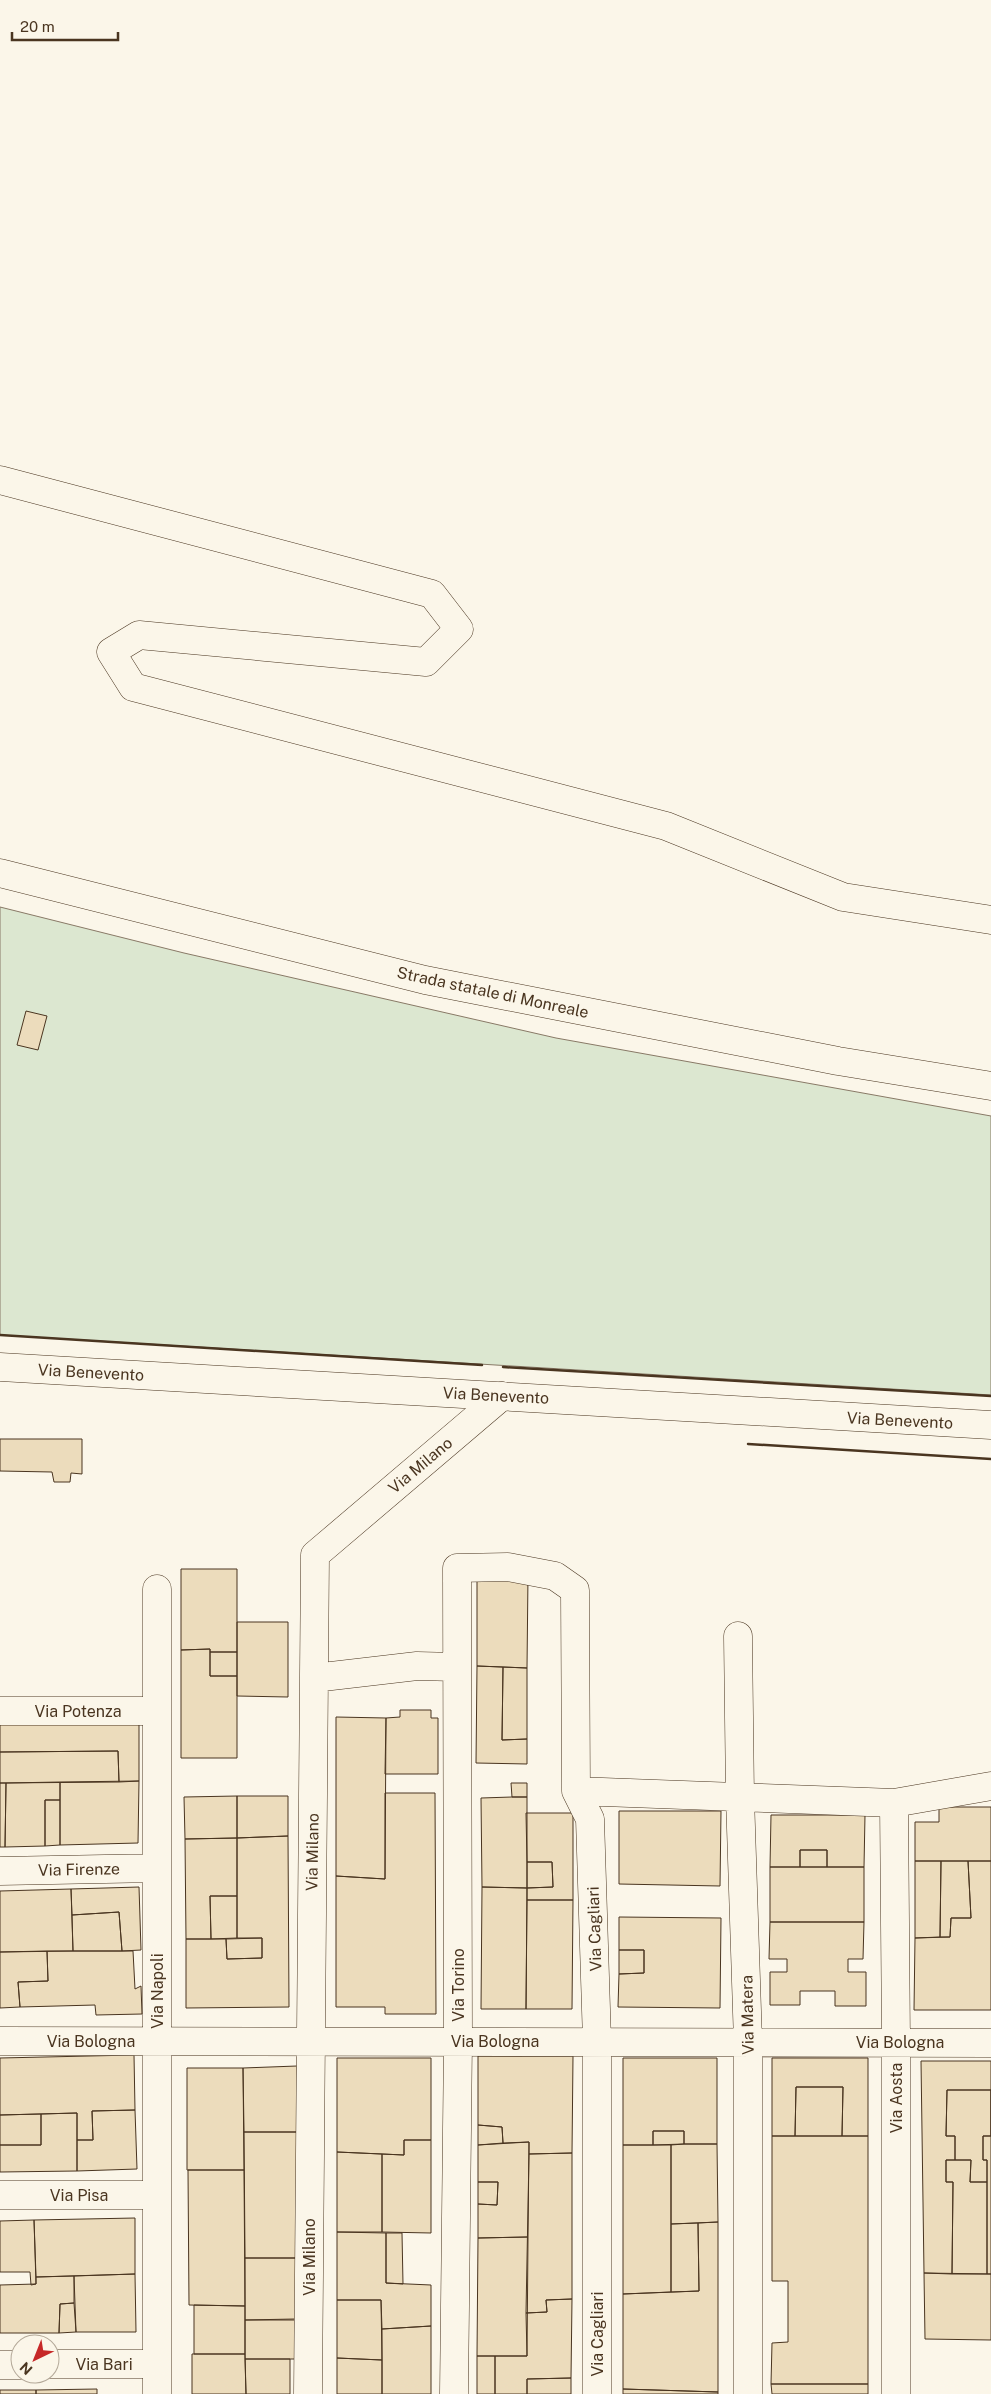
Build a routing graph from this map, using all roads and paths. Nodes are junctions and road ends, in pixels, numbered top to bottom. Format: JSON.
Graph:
{"nodes":[{"id":1,"x":0,"y":480,"type":"edge"},
{"id":2,"x":0,"y":873,"type":"edge"},
{"id":3,"x":991,"y":920,"type":"edge"},
{"id":4,"x":991,"y":1086,"type":"edge"},
{"id":5,"x":0,"y":1367,"type":"edge"},
{"id":6,"x":502,"y":1396,"type":"junction"},
{"id":7,"x":991,"y":1425,"type":"edge"},
{"id":8,"x":457,"y":1568,"type":"joint"},
{"id":9,"x":157,"y":1589,"type":"dead end"},
{"id":10,"x":738,"y":1636,"type":"dead end"},
{"id":11,"x":457,"y":1667,"type":"junction"},
{"id":12,"x":314,"y":1678,"type":"junction"},
{"id":13,"x":157,"y":1711,"type":"junction"},
{"id":14,"x":0,"y":1712,"type":"edge"},
{"id":15,"x":991,"y":1786,"type":"edge"},
{"id":16,"x":576,"y":1791,"type":"junction"},
{"id":17,"x":740,"y":1798,"type":"junction"},
{"id":18,"x":894,"y":1802,"type":"junction"},
{"id":19,"x":157,"y":1868,"type":"junction"},
{"id":20,"x":0,"y":1871,"type":"edge"},
{"id":21,"x":157,"y":2040,"type":"junction"},
{"id":22,"x":0,"y":2041,"type":"edge"},
{"id":23,"x":310,"y":2041,"type":"junction"},
{"id":24,"x":458,"y":2041,"type":"junction"},
{"id":25,"x":597,"y":2042,"type":"junction"},
{"id":26,"x":748,"y":2042,"type":"junction"},
{"id":27,"x":896,"y":2042,"type":"junction"},
{"id":28,"x":991,"y":2043,"type":"edge"},
{"id":29,"x":0,"y":2195,"type":"edge"},
{"id":30,"x":158,"y":2195,"type":"junction"},
{"id":31,"x":60,"y":2364,"type":"edge"},
{"id":32,"x":157,"y":2364,"type":"junction"},
{"id":33,"x":157,"y":2394,"type":"edge"},
{"id":34,"x":308,"y":2394,"type":"edge"},
{"id":35,"x":454,"y":2394,"type":"edge"},
{"id":36,"x":597,"y":2394,"type":"edge"},
{"id":37,"x":748,"y":2394,"type":"edge"},
{"id":38,"x":896,"y":2394,"type":"edge"}],
"edges":[{"from":1,"to":3,"type":"street"},
{"from":2,"to":4,"type":"street","name":"Strada statale di Monreale"},
{"from":5,"to":6,"type":"street","name":"Via Benevento"},
{"from":6,"to":7,"type":"street","name":"Via Benevento"},
{"from":6,"to":12,"type":"street","name":"Via Milano"},
{"from":8,"to":11,"type":"street","name":"Via Torino"},
{"from":8,"to":16,"type":"street","name":"Via Cagliari"},
{"from":9,"to":13,"type":"street","name":"Via Napoli"},
{"from":10,"to":17,"type":"street","name":"Via Matera"},
{"from":11,"to":12,"type":"street"},
{"from":11,"to":24,"type":"street","name":"Via Torino"},
{"from":12,"to":23,"type":"street","name":"Via Milano"},
{"from":13,"to":14,"type":"street","name":"Via Potenza"},
{"from":13,"to":19,"type":"street","name":"Via Napoli"},
{"from":15,"to":18,"type":"street"},
{"from":16,"to":17,"type":"street"},
{"from":16,"to":25,"type":"street","name":"Via Cagliari"},
{"from":17,"to":18,"type":"street"},
{"from":17,"to":26,"type":"street","name":"Via Matera"},
{"from":18,"to":27,"type":"street","name":"Via Aosta"},
{"from":19,"to":20,"type":"street","name":"Via Firenze"},
{"from":19,"to":21,"type":"street","name":"Via Napoli"},
{"from":21,"to":22,"type":"street","name":"Via Bologna"},
{"from":21,"to":23,"type":"street","name":"Via Bologna"},
{"from":21,"to":30,"type":"street","name":"Via Napoli"},
{"from":23,"to":24,"type":"street","name":"Via Bologna"},
{"from":23,"to":34,"type":"street","name":"Via Milano"},
{"from":24,"to":25,"type":"street","name":"Via Bologna"},
{"from":24,"to":35,"type":"street","name":"Via Torino"},
{"from":25,"to":26,"type":"street","name":"Via Bologna"},
{"from":25,"to":36,"type":"street","name":"Via Cagliari"},
{"from":26,"to":27,"type":"street","name":"Via Bologna"},
{"from":26,"to":37,"type":"street","name":"Via Matera"},
{"from":27,"to":28,"type":"street","name":"Via Bologna"},
{"from":27,"to":38,"type":"street","name":"Via Aosta"},
{"from":29,"to":30,"type":"street","name":"Via Pisa"},
{"from":30,"to":32,"type":"street","name":"Via Napoli"},
{"from":31,"to":32,"type":"street","name":"Via Bari"},
{"from":32,"to":33,"type":"street","name":"Via Napoli"}]}
